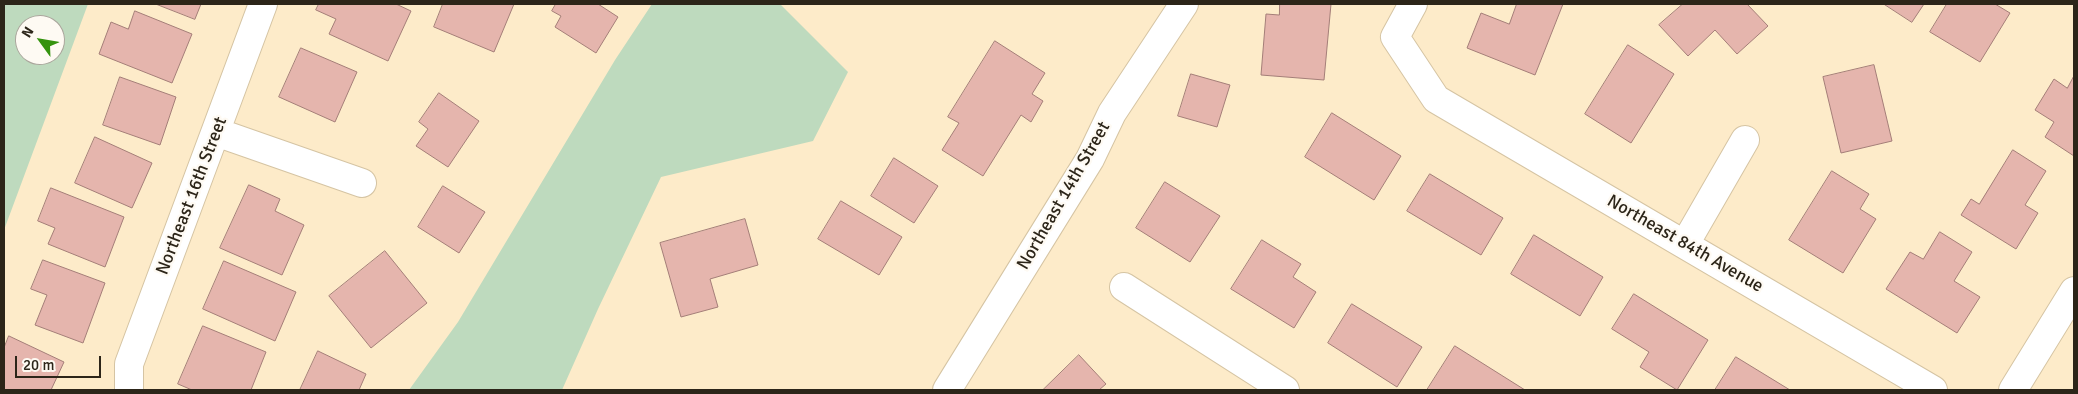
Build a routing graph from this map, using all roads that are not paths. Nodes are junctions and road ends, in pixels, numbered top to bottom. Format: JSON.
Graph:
{"nodes":[{"id":1,"x":263,"y":4,"type":"edge"},
{"id":2,"x":1184,"y":4,"type":"edge"},
{"id":3,"x":1413,"y":4,"type":"edge"},
{"id":4,"x":216,"y":132,"type":"junction"},
{"id":5,"x":1745,"y":140,"type":"dead end"},
{"id":6,"x":362,"y":183,"type":"dead end"},
{"id":7,"x":1685,"y":244,"type":"junction"},
{"id":8,"x":1124,"y":287,"type":"dead end"},
{"id":9,"x":2074,"y":291,"type":"edge"},
{"id":10,"x":129,"y":390,"type":"edge"},
{"id":11,"x":948,"y":390,"type":"edge"},
{"id":12,"x":1285,"y":390,"type":"edge"},
{"id":13,"x":1933,"y":390,"type":"edge"},
{"id":14,"x":2013,"y":390,"type":"edge"}],
"edges":[{"from":1,"to":4,"type":"street","name":"Northeast 16th Street"},
{"from":2,"to":11,"type":"street","name":"Northeast 14th Street"},
{"from":3,"to":7,"type":"street","name":"Northeast 84th Avenue"},
{"from":4,"to":6,"type":"street"},
{"from":4,"to":10,"type":"street","name":"Northeast 16th Street"},
{"from":5,"to":7,"type":"street"},
{"from":7,"to":13,"type":"street","name":"Northeast 84th Avenue"},
{"from":8,"to":12,"type":"street"},
{"from":9,"to":14,"type":"street"}]}
